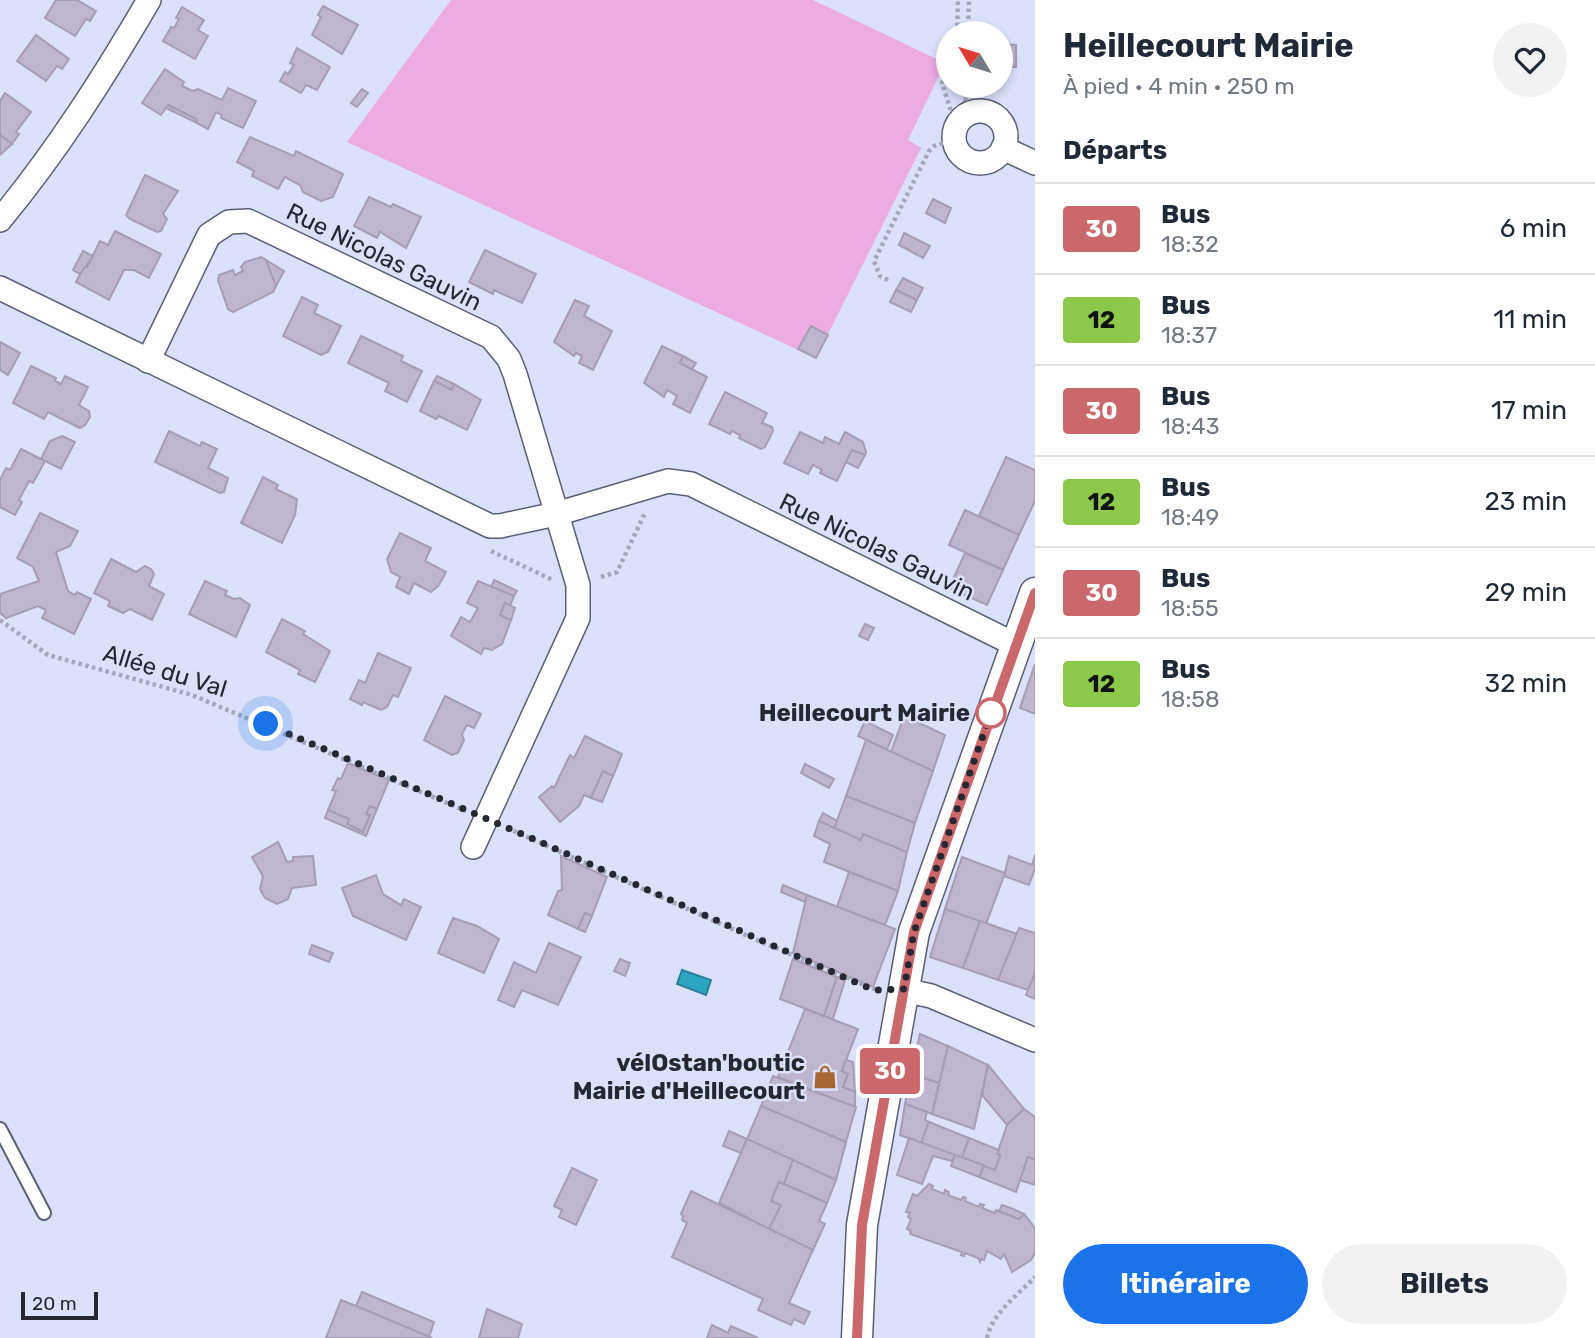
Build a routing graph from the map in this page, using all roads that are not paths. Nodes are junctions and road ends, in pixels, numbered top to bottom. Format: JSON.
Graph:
{"nodes":[{"id":1,"x":149,"y":0,"type":"edge"},
{"id":2,"x":1003,"y":148,"type":"junction"},
{"id":3,"x":1035,"y":163,"type":"edge"},
{"id":4,"x":0,"y":220,"type":"edge"},
{"id":5,"x":0,"y":288,"type":"edge"},
{"id":6,"x":148,"y":361,"type":"junction"},
{"id":7,"x":556,"y":514,"type":"junction"},
{"id":8,"x":1035,"y":593,"type":"edge"},
{"id":9,"x":1016,"y":645,"type":"junction"},
{"id":10,"x":473,"y":847,"type":"dead end"},
{"id":11,"x":904,"y":989,"type":"junction"},
{"id":12,"x":1035,"y":1040,"type":"edge"},
{"id":13,"x":0,"y":1129,"type":"edge"},
{"id":14,"x":44,"y":1213,"type":"dead end"},
{"id":15,"x":857,"y":1338,"type":"edge"}],
"edges":[{"from":1,"to":4,"type":"street"},
{"from":2,"to":2,"type":"street"},
{"from":2,"to":3,"type":"street"},
{"from":5,"to":6,"type":"street","name":"Rue Nicolas Gauvin"},
{"from":6,"to":7,"type":"street","name":"Rue Nicolas Gauvin"},
{"from":6,"to":7,"type":"street","name":"Rue Nicolas Gauvin"},
{"from":7,"to":9,"type":"street","name":"Rue Nicolas Gauvin"},
{"from":7,"to":10,"type":"street","name":"Rue Nicolas Gauvin"},
{"from":8,"to":9,"type":"street"},
{"from":9,"to":11,"type":"street"},
{"from":11,"to":12,"type":"street"},
{"from":11,"to":15,"type":"street"},
{"from":13,"to":14,"type":"lane"}]}
